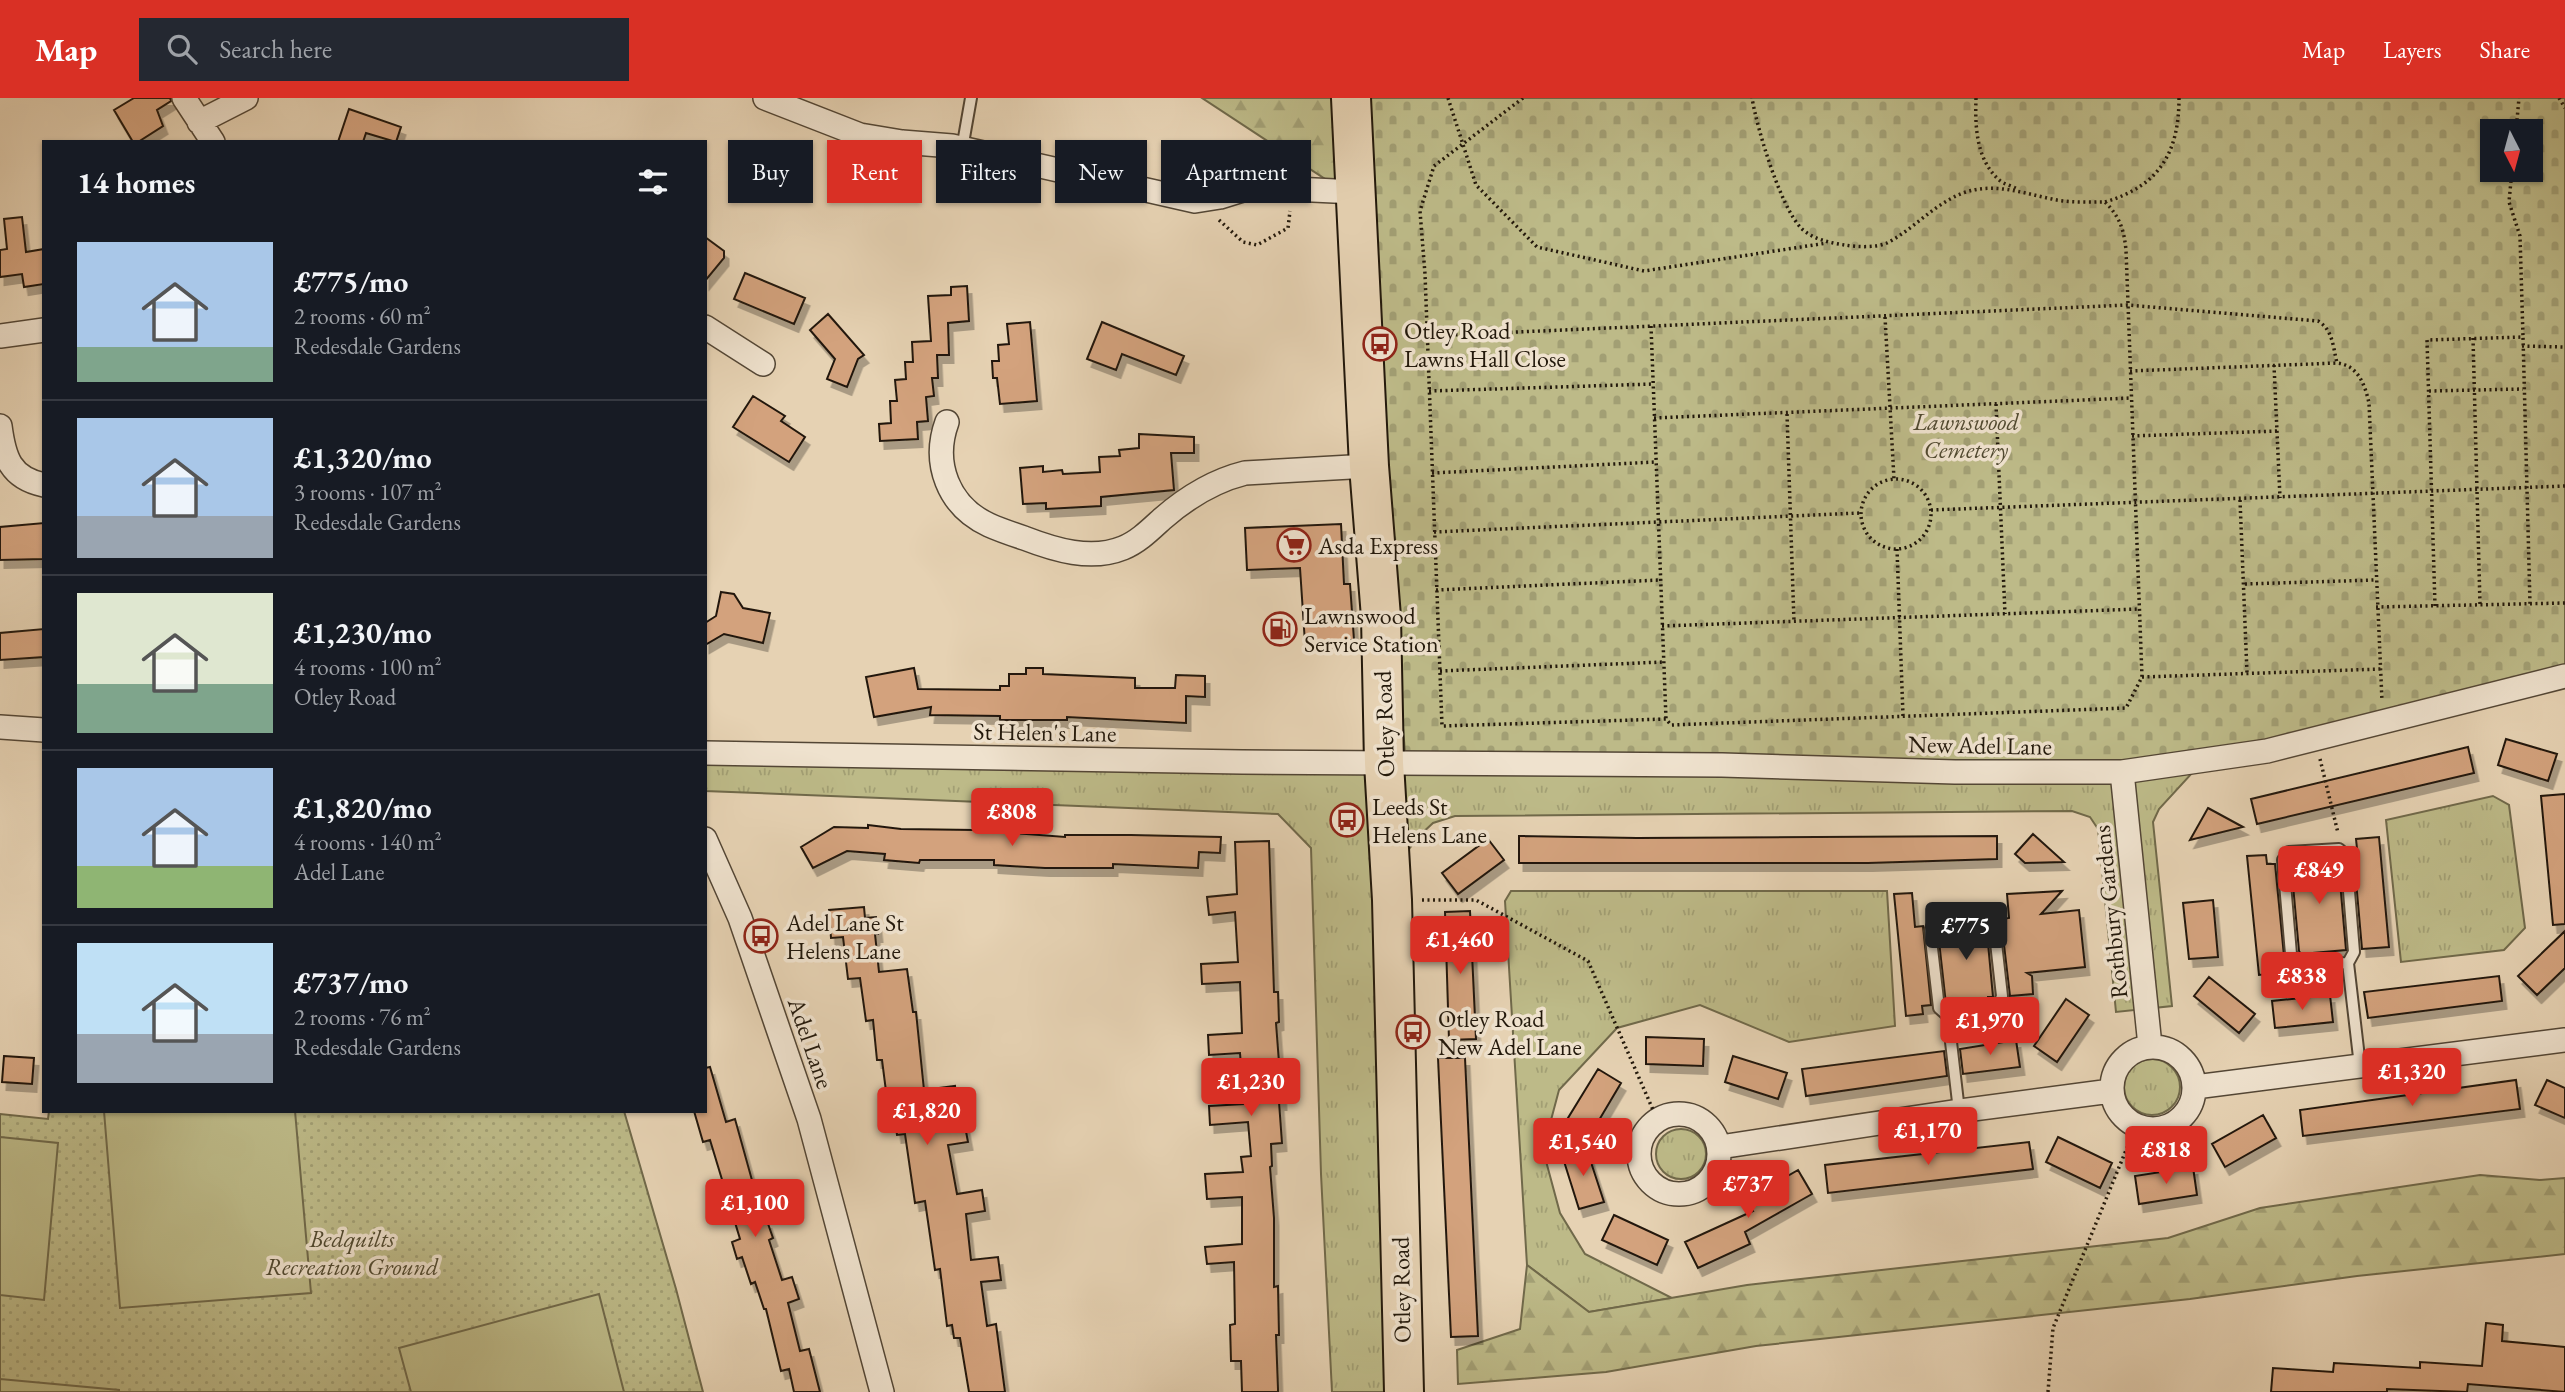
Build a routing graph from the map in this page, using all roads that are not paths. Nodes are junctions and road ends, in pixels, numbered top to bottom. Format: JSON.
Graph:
{"nodes":[{"id":1,"x":184,"y":98,"type":"edge"},
{"id":2,"x":246,"y":98,"type":"edge"},
{"id":3,"x":765,"y":98,"type":"edge"},
{"id":4,"x":971,"y":98,"type":"edge"},
{"id":5,"x":1351,"y":98,"type":"edge"},
{"id":6,"x":199,"y":122,"type":"junction"},
{"id":7,"x":212,"y":140,"type":"edge"},
{"id":8,"x":964,"y":140,"type":"edge"},
{"id":9,"x":936,"y":145,"type":"edge"},
{"id":10,"x":1041,"y":167,"type":"edge"},
{"id":11,"x":1354,"y":192,"type":"junction"},
{"id":12,"x":707,"y":328,"type":"edge"},
{"id":13,"x":42,"y":330,"type":"edge"},
{"id":14,"x":0,"y":336,"type":"edge"},
{"id":15,"x":763,"y":364,"type":"dead end"},
{"id":16,"x":947,"y":422,"type":"dead end"},
{"id":17,"x":0,"y":426,"type":"edge"},
{"id":18,"x":1369,"y":466,"type":"junction"},
{"id":19,"x":42,"y":485,"type":"edge"},
{"id":20,"x":2565,"y":676,"type":"edge"},
{"id":21,"x":0,"y":727,"type":"edge"},
{"id":22,"x":42,"y":730,"type":"edge"},
{"id":23,"x":707,"y":753,"type":"edge"},
{"id":24,"x":1384,"y":763,"type":"junction"},
{"id":25,"x":2122,"y":772,"type":"junction"},
{"id":26,"x":707,"y":844,"type":"edge"},
{"id":27,"x":2348,"y":963,"type":"junction"},
{"id":28,"x":1948,"y":1016,"type":"junction"},
{"id":29,"x":2565,"y":1040,"type":"edge"},
{"id":30,"x":2150,"y":1046,"type":"junction"},
{"id":31,"x":2360,"y":1066,"type":"junction"},
{"id":32,"x":2195,"y":1087,"type":"junction"},
{"id":33,"x":2111,"y":1091,"type":"junction"},
{"id":34,"x":1959,"y":1111,"type":"junction"},
{"id":35,"x":1720,"y":1147,"type":"junction"},
{"id":36,"x":882,"y":1392,"type":"edge"},
{"id":37,"x":1404,"y":1392,"type":"edge"}],
"edges":[{"from":1,"to":6,"type":"street"},
{"from":2,"to":6,"type":"street"},
{"from":3,"to":9,"type":"street"},
{"from":4,"to":8,"type":"lane"},
{"from":5,"to":11,"type":"highway","name":"Otley Road"},
{"from":6,"to":7,"type":"street"},
{"from":10,"to":11,"type":"street"},
{"from":11,"to":18,"type":"highway","name":"Otley Road"},
{"from":12,"to":15,"type":"street"},
{"from":13,"to":14,"type":"street"},
{"from":16,"to":18,"type":"street"},
{"from":17,"to":19,"type":"street"},
{"from":18,"to":24,"type":"highway","name":"Otley Road"},
{"from":20,"to":25,"type":"street","name":"New Adel Lane"},
{"from":21,"to":22,"type":"street"},
{"from":23,"to":24,"type":"street","name":"St Helen's Lane"},
{"from":24,"to":25,"type":"street","name":"New Adel Lane"},
{"from":24,"to":37,"type":"highway","name":"Otley Road"},
{"from":25,"to":30,"type":"street","name":"Rothbury Gardens"},
{"from":26,"to":36,"type":"street","name":"Adel Lane"},
{"from":27,"to":27,"type":"lane"},
{"from":27,"to":31,"type":"lane"},
{"from":28,"to":28,"type":"lane"},
{"from":28,"to":34,"type":"lane"},
{"from":29,"to":31,"type":"street"},
{"from":30,"to":32,"type":"street"},
{"from":30,"to":33,"type":"street"},
{"from":31,"to":32,"type":"street"},
{"from":32,"to":33,"type":"street"},
{"from":33,"to":34,"type":"street"},
{"from":34,"to":35,"type":"street"},
{"from":35,"to":35,"type":"street"}]}
